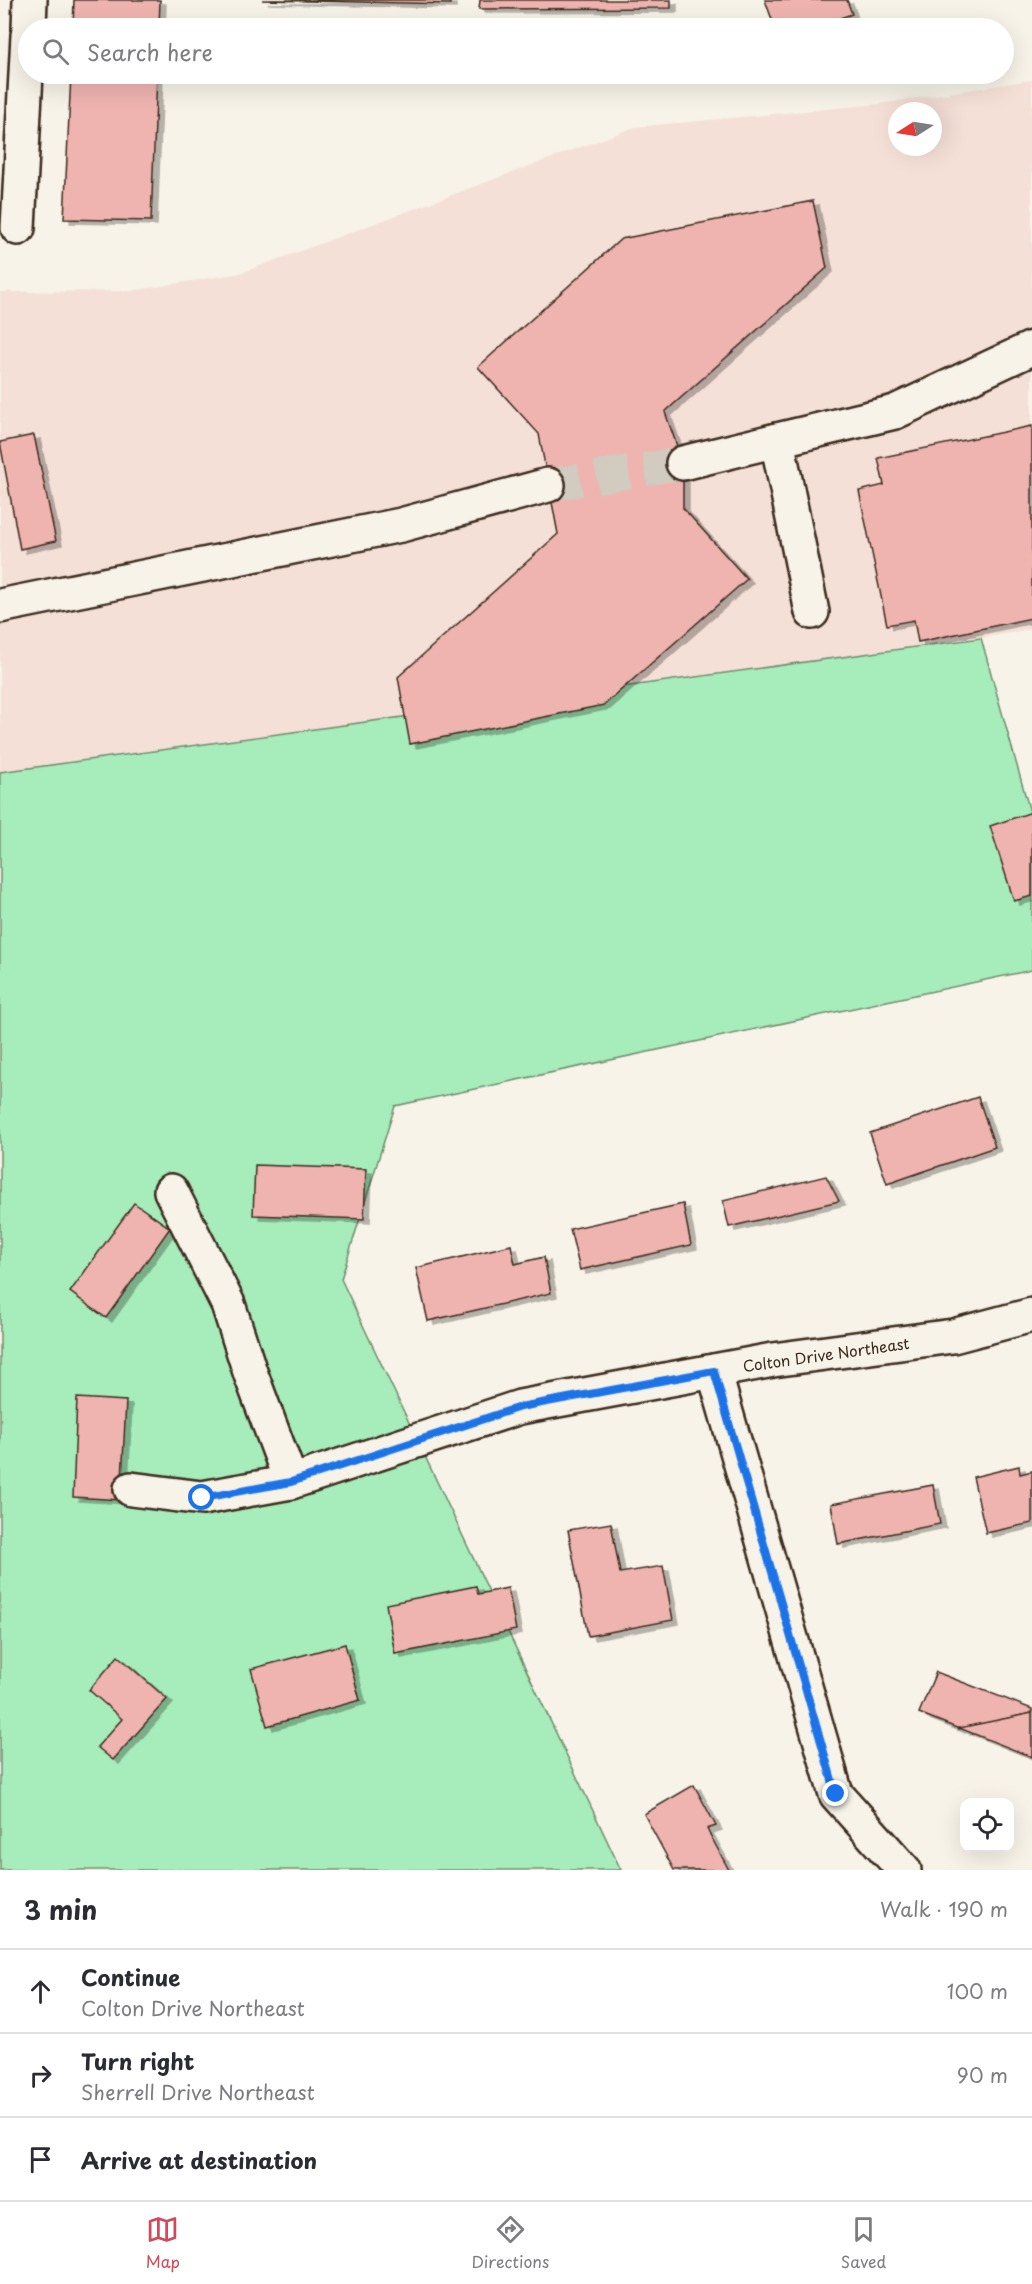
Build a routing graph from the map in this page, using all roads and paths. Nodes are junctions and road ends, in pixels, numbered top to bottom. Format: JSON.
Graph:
{"nodes":[{"id":1,"x":30,"y":0,"type":"edge"},
{"id":2,"x":29,"y":18,"type":"edge"},
{"id":3,"x":25,"y":84,"type":"edge"},
{"id":4,"x":18,"y":228,"type":"dead end"},
{"id":5,"x":1032,"y":348,"type":"edge"},
{"id":6,"x":777,"y":440,"type":"junction"},
{"id":7,"x":683,"y":463,"type":"tunnel mouth"},
{"id":8,"x":548,"y":485,"type":"tunnel mouth"},
{"id":9,"x":0,"y":606,"type":"edge"},
{"id":10,"x":812,"y":612,"type":"dead end"},
{"id":11,"x":171,"y":1191,"type":"dead end"},
{"id":12,"x":1032,"y":1315,"type":"edge"},
{"id":13,"x":714,"y":1371,"type":"junction"},
{"id":14,"x":291,"y":1482,"type":"junction"},
{"id":15,"x":131,"y":1489,"type":"dead end"},
{"id":16,"x":904,"y":1870,"type":"edge"}],
"edges":[{"from":1,"to":2,"type":"street"},
{"from":3,"to":4,"type":"street"},
{"from":5,"to":6,"type":"street"},
{"from":6,"to":7,"type":"street"},
{"from":6,"to":10,"type":"street"},
{"from":8,"to":9,"type":"street"},
{"from":11,"to":14,"type":"street"},
{"from":12,"to":13,"type":"street","name":"Colton Drive Northeast"},
{"from":13,"to":14,"type":"street","name":"Colton Drive Northeast"},
{"from":13,"to":16,"type":"street"},
{"from":14,"to":15,"type":"street","name":"Colton Drive Northeast"}]}
